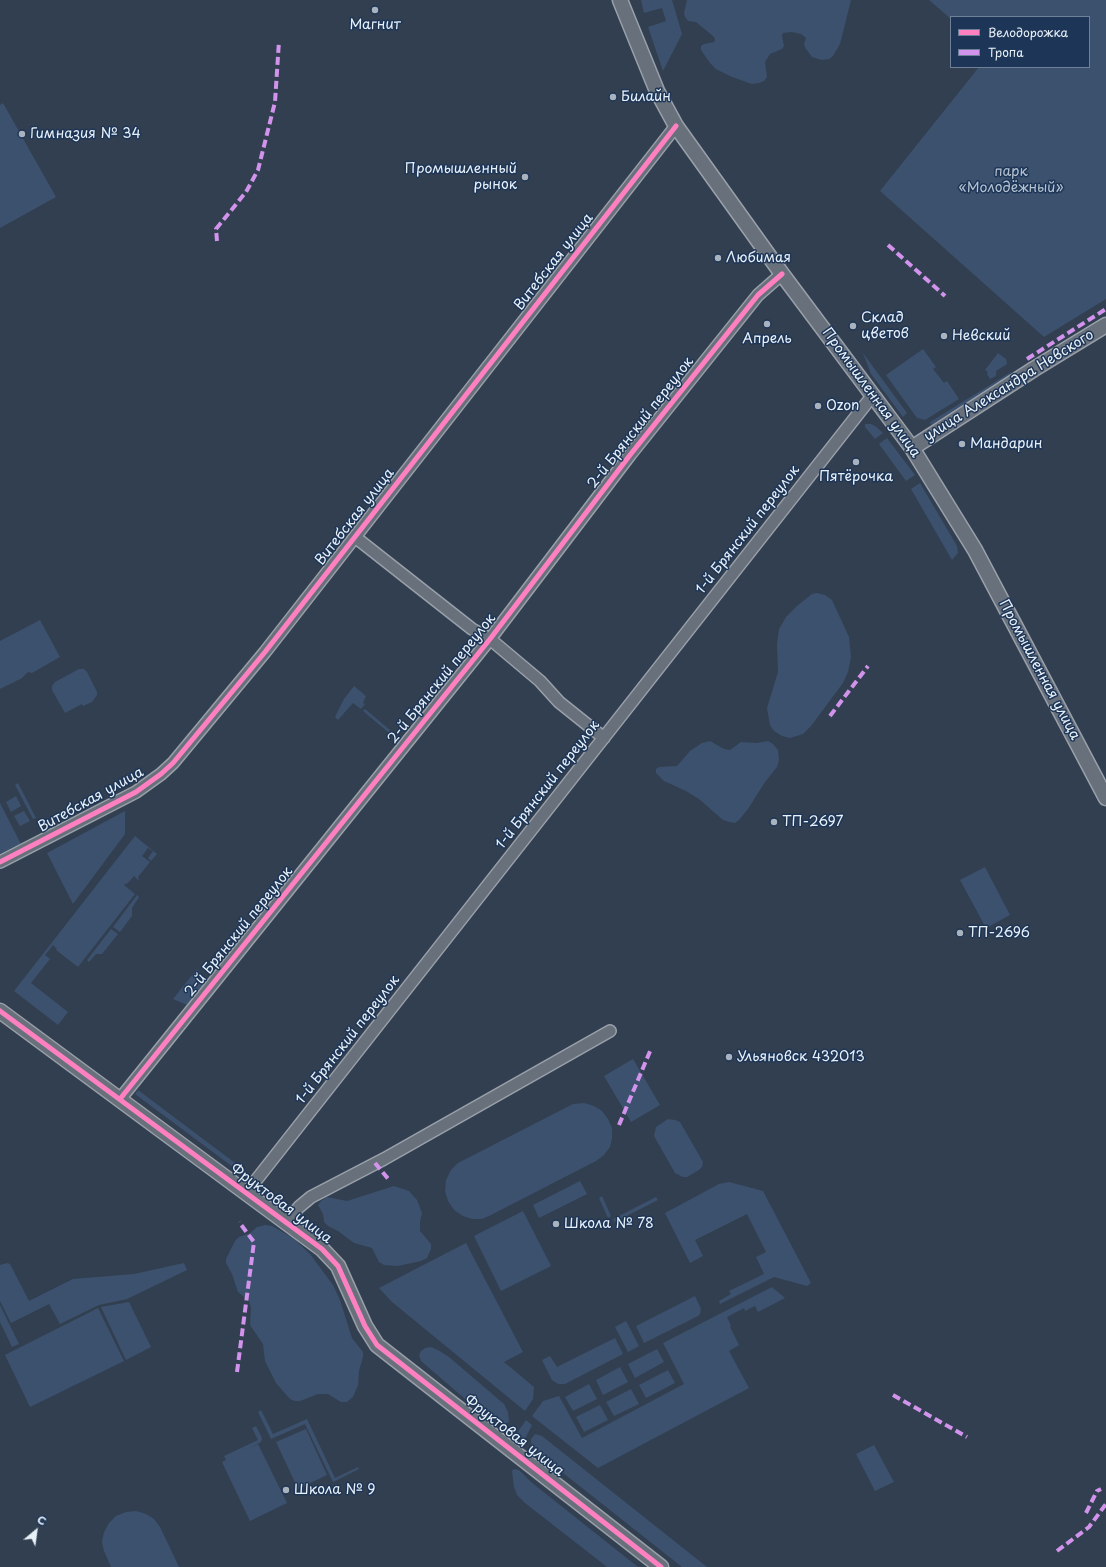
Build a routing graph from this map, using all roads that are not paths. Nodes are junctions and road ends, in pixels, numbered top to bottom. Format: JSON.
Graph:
{"nodes":[{"id":1,"x":620,"y":0,"type":"edge"},
{"id":2,"x":676,"y":126,"type":"junction"},
{"id":3,"x":782,"y":274,"type":"junction"},
{"id":4,"x":1106,"y":325,"type":"edge"},
{"id":5,"x":873,"y":395,"type":"junction"},
{"id":6,"x":912,"y":448,"type":"junction"},
{"id":7,"x":355,"y":537,"type":"junction"},
{"id":8,"x":490,"y":639,"type":"junction"},
{"id":9,"x":604,"y":738,"type":"junction"},
{"id":10,"x":1106,"y":798,"type":"edge"},
{"id":11,"x":0,"y":862,"type":"edge"},
{"id":12,"x":0,"y":1011,"type":"edge"},
{"id":13,"x":610,"y":1031,"type":"dead end"},
{"id":14,"x":120,"y":1099,"type":"junction"},
{"id":15,"x":246,"y":1193,"type":"junction"},
{"id":16,"x":286,"y":1222,"type":"junction"},
{"id":17,"x":661,"y":1567,"type":"edge"}],
"edges":[{"from":1,"to":2,"type":"street","name":"Промышленная улица"},
{"from":2,"to":3,"type":"street","name":"Промышленная улица"},
{"from":2,"to":7,"type":"street","name":"Витебская улица"},
{"from":3,"to":5,"type":"street","name":"Промышленная улица"},
{"from":3,"to":8,"type":"street","name":"2-й Брянский переулок"},
{"from":4,"to":6,"type":"street","name":"улица Александра Невского"},
{"from":5,"to":6,"type":"street","name":"Промышленная улица"},
{"from":5,"to":9,"type":"street","name":"1-й Брянский переулок"},
{"from":6,"to":10,"type":"street","name":"Промышленная улица"},
{"from":7,"to":8,"type":"street"},
{"from":7,"to":11,"type":"street","name":"Витебская улица"},
{"from":8,"to":9,"type":"street"},
{"from":8,"to":14,"type":"street","name":"2-й Брянский переулок"},
{"from":9,"to":15,"type":"street","name":"1-й Брянский переулок"},
{"from":12,"to":14,"type":"street","name":"Фруктовая улица"},
{"from":13,"to":16,"type":"street"},
{"from":14,"to":15,"type":"street","name":"Фруктовая улица"},
{"from":15,"to":16,"type":"street","name":"Фруктовая улица"},
{"from":16,"to":17,"type":"street","name":"Фруктовая улица"}]}
